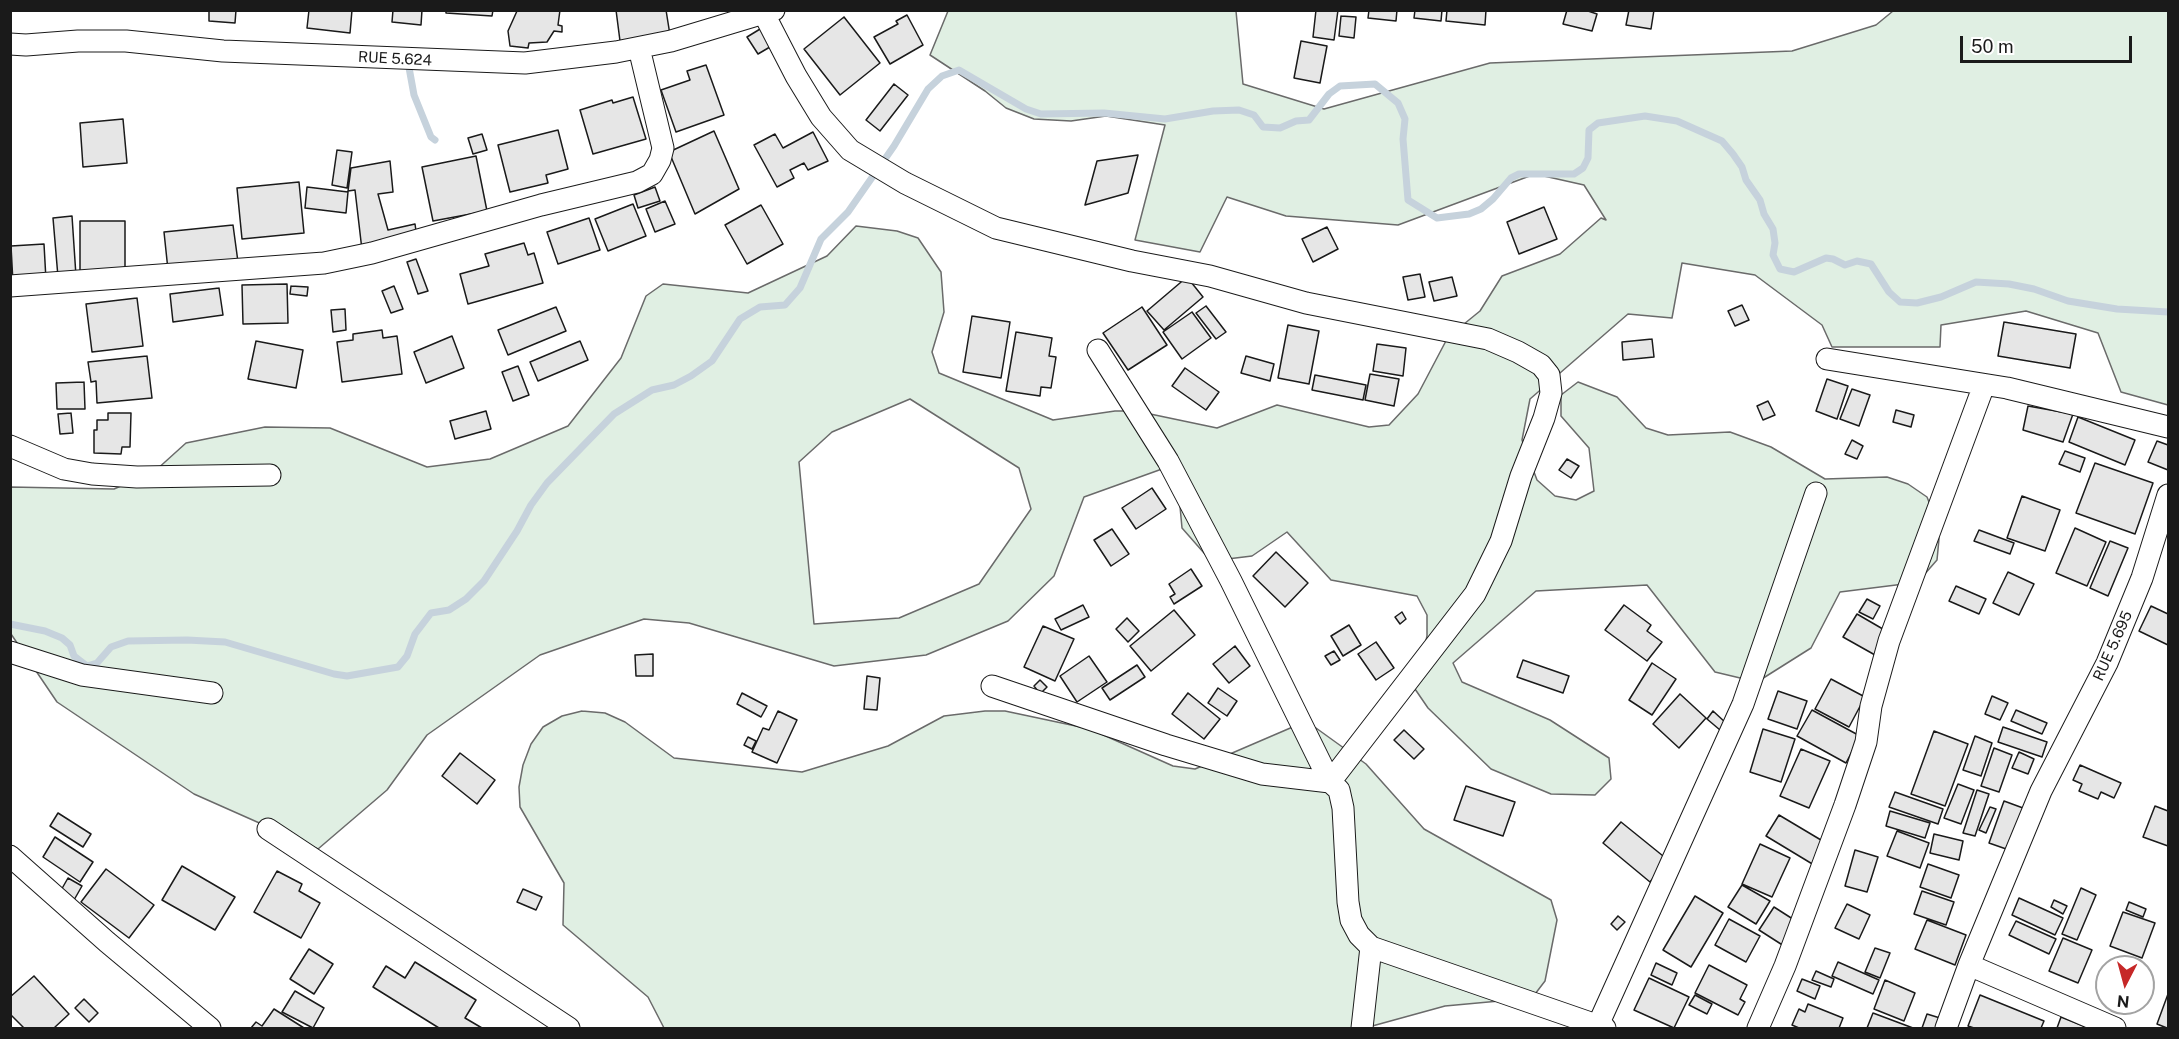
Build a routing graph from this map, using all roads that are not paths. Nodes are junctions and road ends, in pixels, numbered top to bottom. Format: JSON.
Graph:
{"nodes":[{"id":1,"x":769,"y":12,"type":"edge"},
{"id":2,"x":738,"y":16,"type":"edge"},
{"id":3,"x":10,"y":44,"type":"edge"},
{"id":4,"x":639,"y":48,"type":"junction"},
{"id":5,"x":10,"y":286,"type":"edge"},
{"id":6,"x":1098,"y":350,"type":"dead end"},
{"id":7,"x":1827,"y":359,"type":"dead end"},
{"id":8,"x":1984,"y":385,"type":"junction"},
{"id":9,"x":2169,"y":427,"type":"edge"},
{"id":10,"x":10,"y":446,"type":"edge"},
{"id":11,"x":270,"y":475,"type":"dead end"},
{"id":12,"x":1816,"y":493,"type":"dead end"},
{"id":13,"x":2169,"y":495,"type":"edge"},
{"id":14,"x":10,"y":652,"type":"edge"},
{"id":15,"x":992,"y":686,"type":"dead end"},
{"id":16,"x":212,"y":693,"type":"dead end"},
{"id":17,"x":1330,"y":782,"type":"junction"},
{"id":18,"x":268,"y":829,"type":"dead end"},
{"id":19,"x":10,"y":856,"type":"edge"},
{"id":20,"x":1371,"y":947,"type":"junction"},
{"id":21,"x":1969,"y":965,"type":"junction"},
{"id":22,"x":1602,"y":1027,"type":"edge"},
{"id":23,"x":210,"y":1029,"type":"edge"},
{"id":24,"x":569,"y":1029,"type":"edge"},
{"id":25,"x":1362,"y":1029,"type":"edge"},
{"id":26,"x":1758,"y":1029,"type":"edge"},
{"id":27,"x":1946,"y":1029,"type":"edge"},
{"id":28,"x":2115,"y":1029,"type":"edge"}],
"edges":[{"from":1,"to":2,"type":"street","name":"RUE 5.624"},
{"from":1,"to":17,"type":"street"},
{"from":2,"to":4,"type":"street","name":"RUE 5.624"},
{"from":3,"to":4,"type":"street","name":"RUE 5.624"},
{"from":4,"to":5,"type":"street"},
{"from":6,"to":17,"type":"street"},
{"from":7,"to":8,"type":"street"},
{"from":8,"to":9,"type":"street"},
{"from":8,"to":26,"type":"street"},
{"from":10,"to":11,"type":"street"},
{"from":12,"to":22,"type":"street"},
{"from":13,"to":21,"type":"street","name":"RUE 5.695"},
{"from":14,"to":16,"type":"street"},
{"from":15,"to":17,"type":"street"},
{"from":17,"to":20,"type":"street"},
{"from":18,"to":24,"type":"street"},
{"from":19,"to":23,"type":"street"},
{"from":20,"to":22,"type":"street"},
{"from":20,"to":25,"type":"street"},
{"from":21,"to":27,"type":"street","name":"RUE 5.695"},
{"from":21,"to":28,"type":"street"}]}
